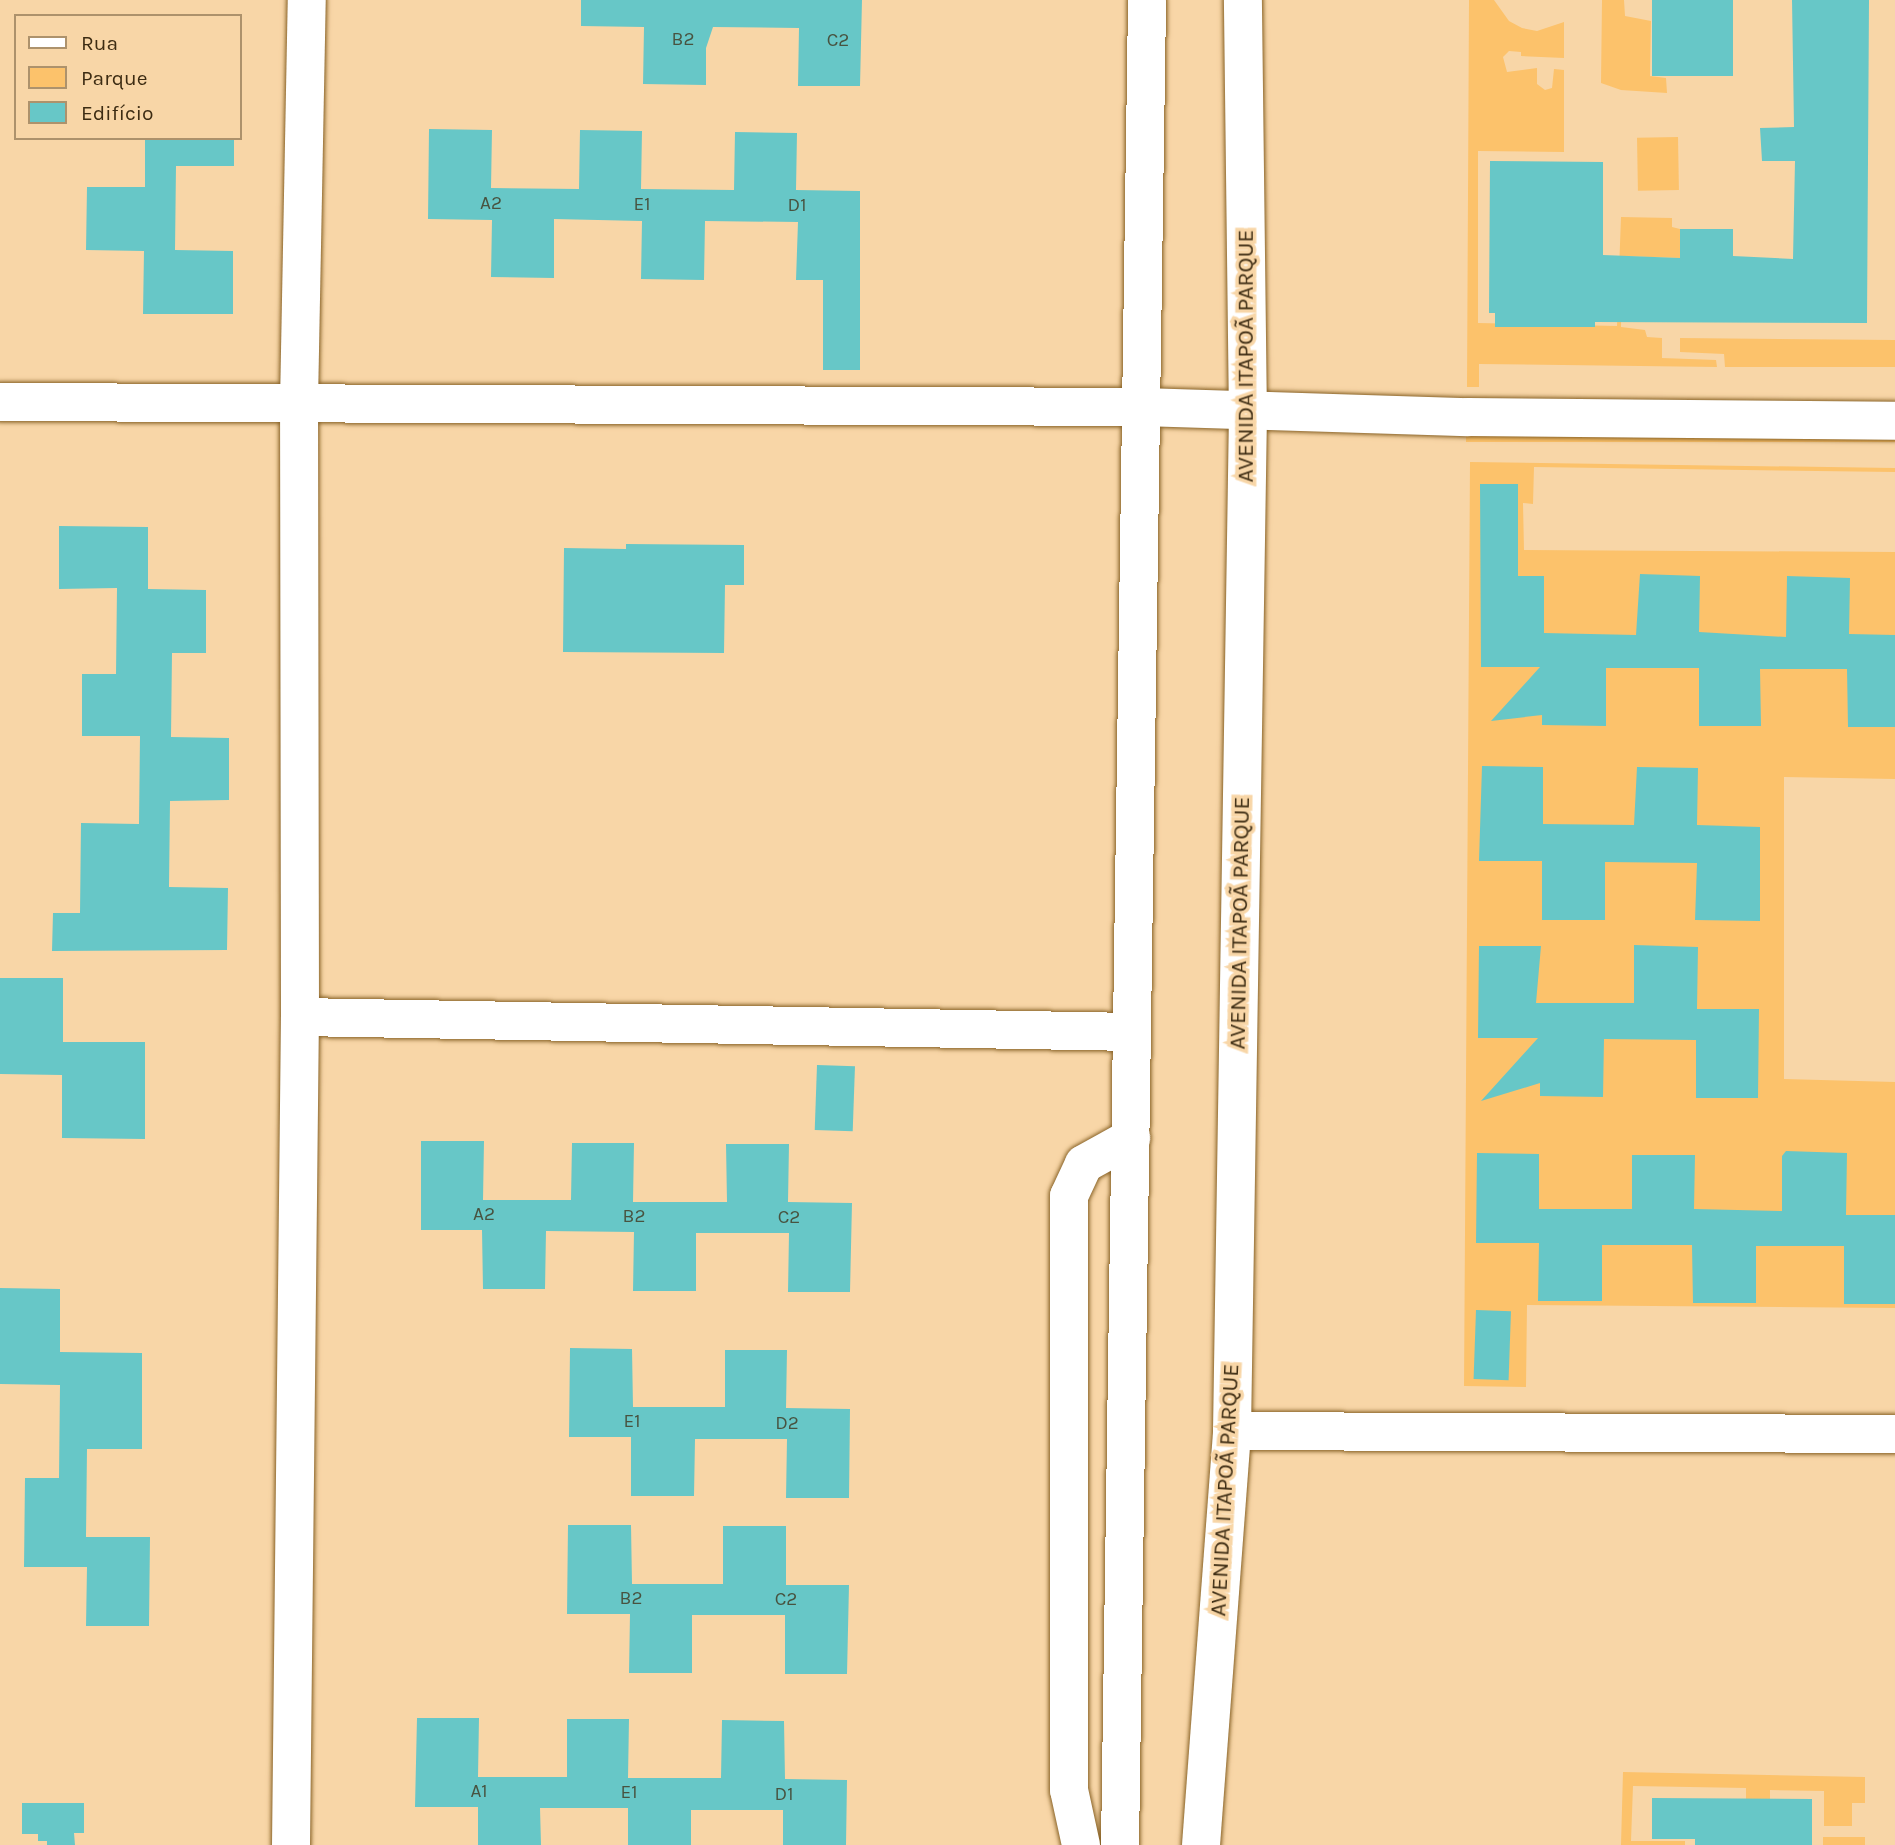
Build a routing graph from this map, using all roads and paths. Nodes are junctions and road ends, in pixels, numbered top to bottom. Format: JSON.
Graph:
{"nodes":[{"id":1,"x":307,"y":0,"type":"edge"},
{"id":2,"x":1147,"y":0,"type":"edge"},
{"id":3,"x":1243,"y":0,"type":"edge"},
{"id":4,"x":0,"y":402,"type":"edge"},
{"id":5,"x":299,"y":403,"type":"junction"},
{"id":6,"x":1142,"y":407,"type":"junction"},
{"id":7,"x":1248,"y":410,"type":"junction"},
{"id":8,"x":1895,"y":421,"type":"edge"},
{"id":9,"x":300,"y":1017,"type":"junction"},
{"id":10,"x":1132,"y":1032,"type":"junction"},
{"id":11,"x":1131,"y":1138,"type":"junction"},
{"id":12,"x":1232,"y":1431,"type":"junction"},
{"id":13,"x":1895,"y":1434,"type":"edge"},
{"id":14,"x":290,"y":1845,"type":"edge"},
{"id":15,"x":1080,"y":1845,"type":"edge"},
{"id":16,"x":1120,"y":1845,"type":"edge"},
{"id":17,"x":1200,"y":1845,"type":"edge"}],
"edges":[{"from":1,"to":5,"type":"street"},
{"from":2,"to":6,"type":"street"},
{"from":3,"to":7,"type":"street","name":"AVENIDA ITAPOÃ PARQUE"},
{"from":4,"to":5,"type":"street"},
{"from":5,"to":6,"type":"street"},
{"from":5,"to":9,"type":"street"},
{"from":6,"to":7,"type":"street"},
{"from":6,"to":10,"type":"street"},
{"from":7,"to":8,"type":"street"},
{"from":7,"to":12,"type":"street","name":"AVENIDA ITAPOÃ PARQUE"},
{"from":9,"to":10,"type":"street"},
{"from":9,"to":14,"type":"street"},
{"from":10,"to":11,"type":"street"},
{"from":11,"to":15,"type":"street"},
{"from":11,"to":16,"type":"street"},
{"from":12,"to":13,"type":"street"},
{"from":12,"to":17,"type":"street","name":"AVENIDA ITAPOÃ PARQUE"}]}
